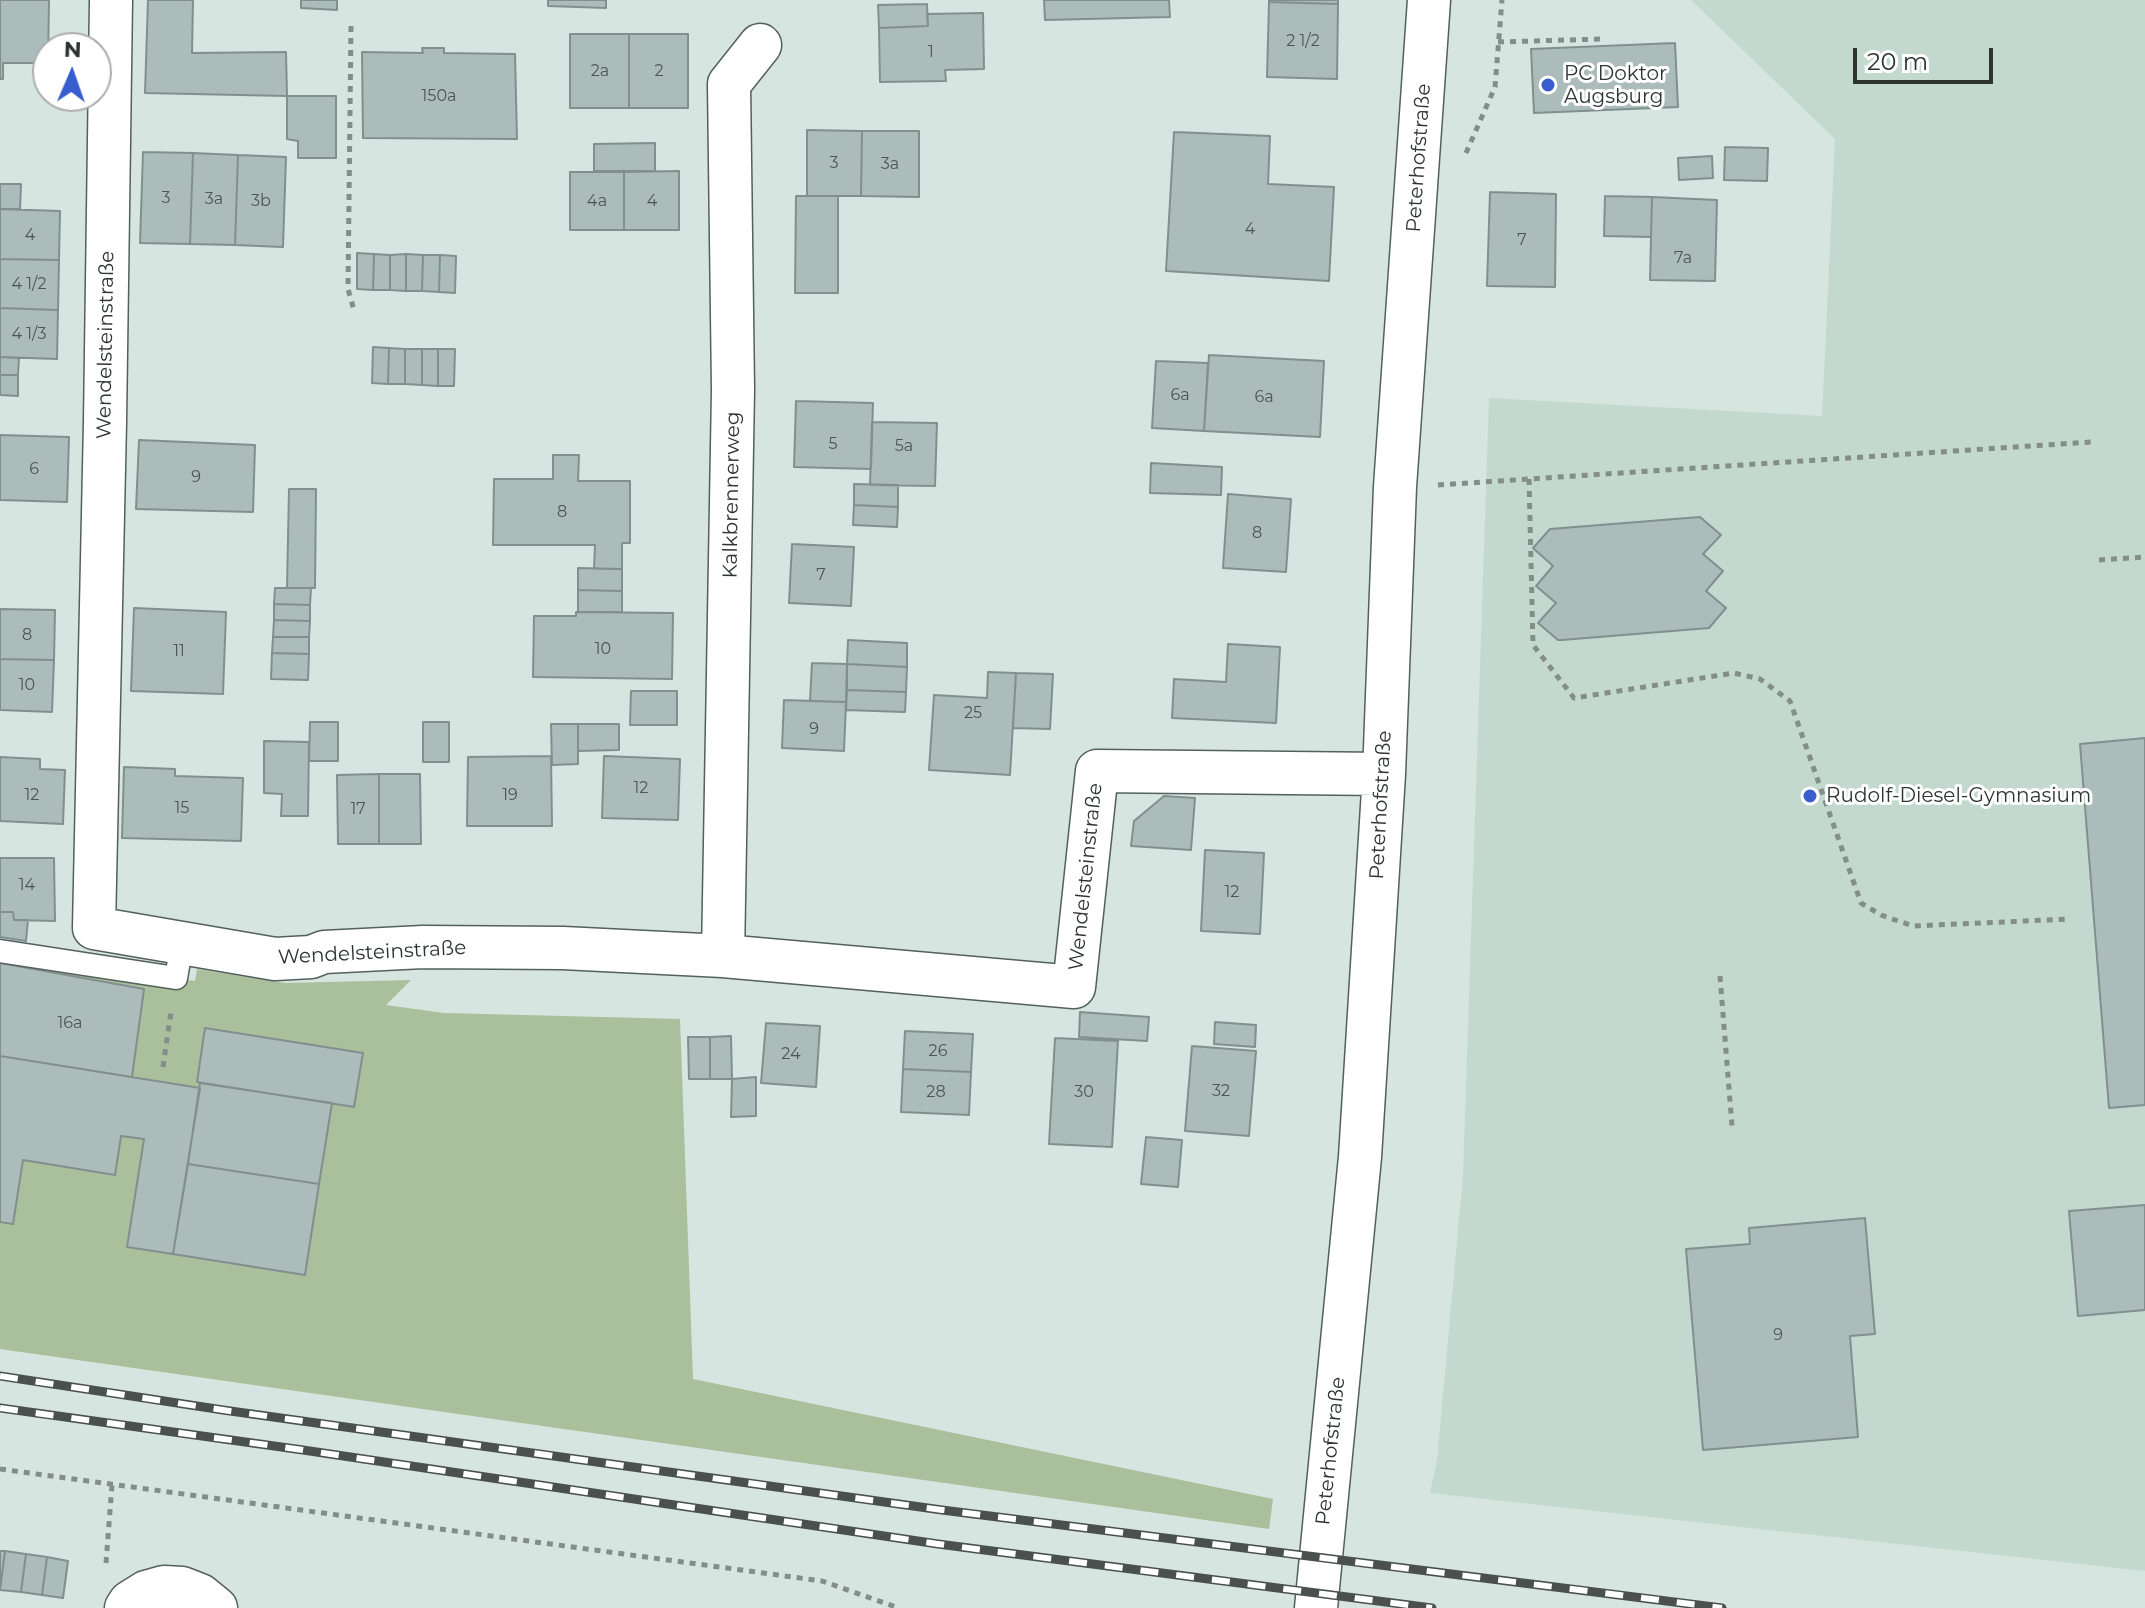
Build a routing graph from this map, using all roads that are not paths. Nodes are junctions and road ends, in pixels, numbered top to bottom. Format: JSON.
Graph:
{"nodes":[{"id":1,"x":111,"y":0,"type":"edge"},
{"id":2,"x":1429,"y":0,"type":"edge"},
{"id":3,"x":760,"y":45,"type":"dead end"},
{"id":4,"x":1384,"y":774,"type":"junction"},
{"id":5,"x":0,"y":951,"type":"edge"},
{"id":6,"x":723,"y":956,"type":"junction"},
{"id":7,"x":179,"y":961,"type":"junction"},
{"id":8,"x":128,"y":1605,"type":"edge"},
{"id":9,"x":216,"y":1608,"type":"edge"},
{"id":10,"x":1316,"y":1608,"type":"edge"}],
"edges":[{"from":1,"to":7,"type":"street","name":"Wendelsteinstraße"},
{"from":2,"to":4,"type":"street","name":"Peterhofstraße"},
{"from":3,"to":6,"type":"street","name":"Kalkbrennerweg"},
{"from":4,"to":6,"type":"street","name":"Wendelsteinstraße"},
{"from":4,"to":10,"type":"street","name":"Peterhofstraße"},
{"from":5,"to":7,"type":"lane"},
{"from":6,"to":7,"type":"street","name":"Wendelsteinstraße"},
{"from":8,"to":9,"type":"street"}]}
